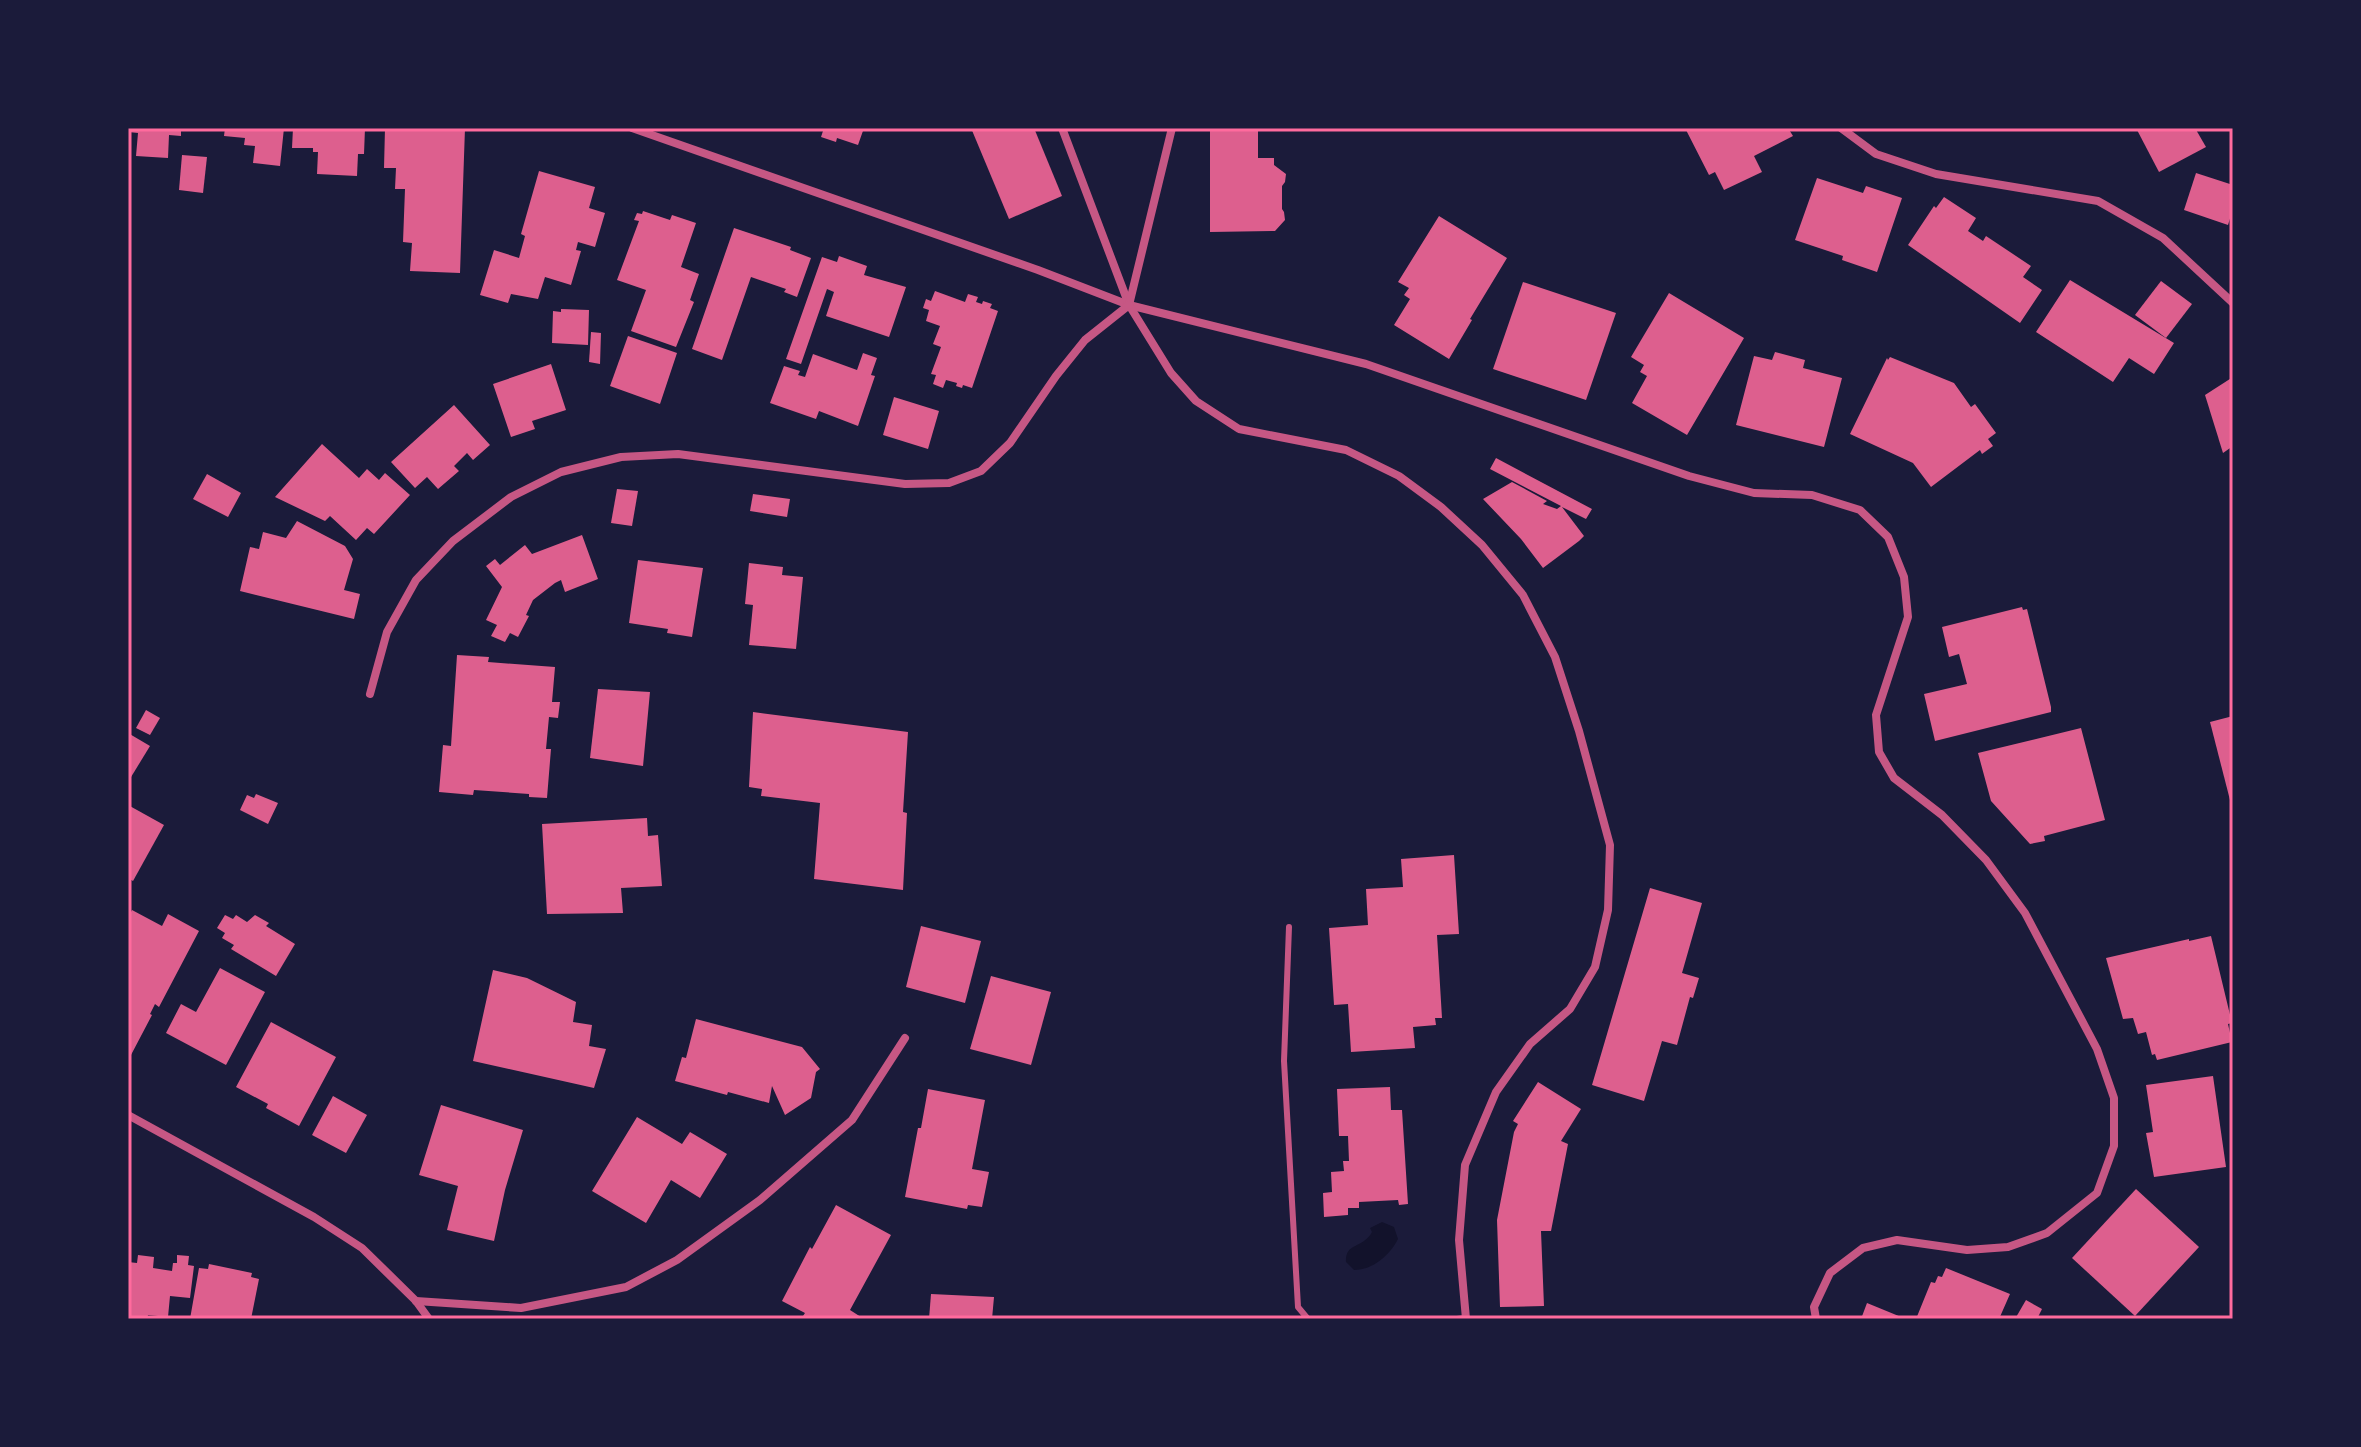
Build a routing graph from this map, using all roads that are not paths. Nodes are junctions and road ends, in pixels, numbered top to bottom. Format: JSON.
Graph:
{"nodes":[{"id":1,"x":632,"y":128,"type":"edge"},
{"id":2,"x":1062,"y":128,"type":"edge"},
{"id":3,"x":1172,"y":128,"type":"edge"},
{"id":4,"x":1841,"y":128,"type":"edge"},
{"id":5,"x":2233,"y":303,"type":"edge"},
{"id":6,"x":1129,"y":305,"type":"junction"},
{"id":7,"x":370,"y":694,"type":"dead end"},
{"id":8,"x":1289,"y":927,"type":"dead end"},
{"id":9,"x":905,"y":1038,"type":"dead end"},
{"id":10,"x":128,"y":1115,"type":"edge"},
{"id":11,"x":416,"y":1301,"type":"junction"},
{"id":12,"x":429,"y":1319,"type":"edge"},
{"id":13,"x":1308,"y":1319,"type":"edge"},
{"id":14,"x":1457,"y":1319,"type":"edge"},
{"id":15,"x":1466,"y":1319,"type":"edge"},
{"id":16,"x":1816,"y":1319,"type":"edge"}],
"edges":[{"from":1,"to":6,"type":"street"},
{"from":2,"to":6,"type":"street"},
{"from":3,"to":6,"type":"street"},
{"from":4,"to":5,"type":"street"},
{"from":6,"to":7,"type":"street"},
{"from":6,"to":15,"type":"street"},
{"from":6,"to":16,"type":"street"},
{"from":8,"to":13,"type":"lane"},
{"from":9,"to":11,"type":"street"},
{"from":10,"to":11,"type":"street"},
{"from":11,"to":12,"type":"street"},
{"from":14,"to":15,"type":"lane"}]}
